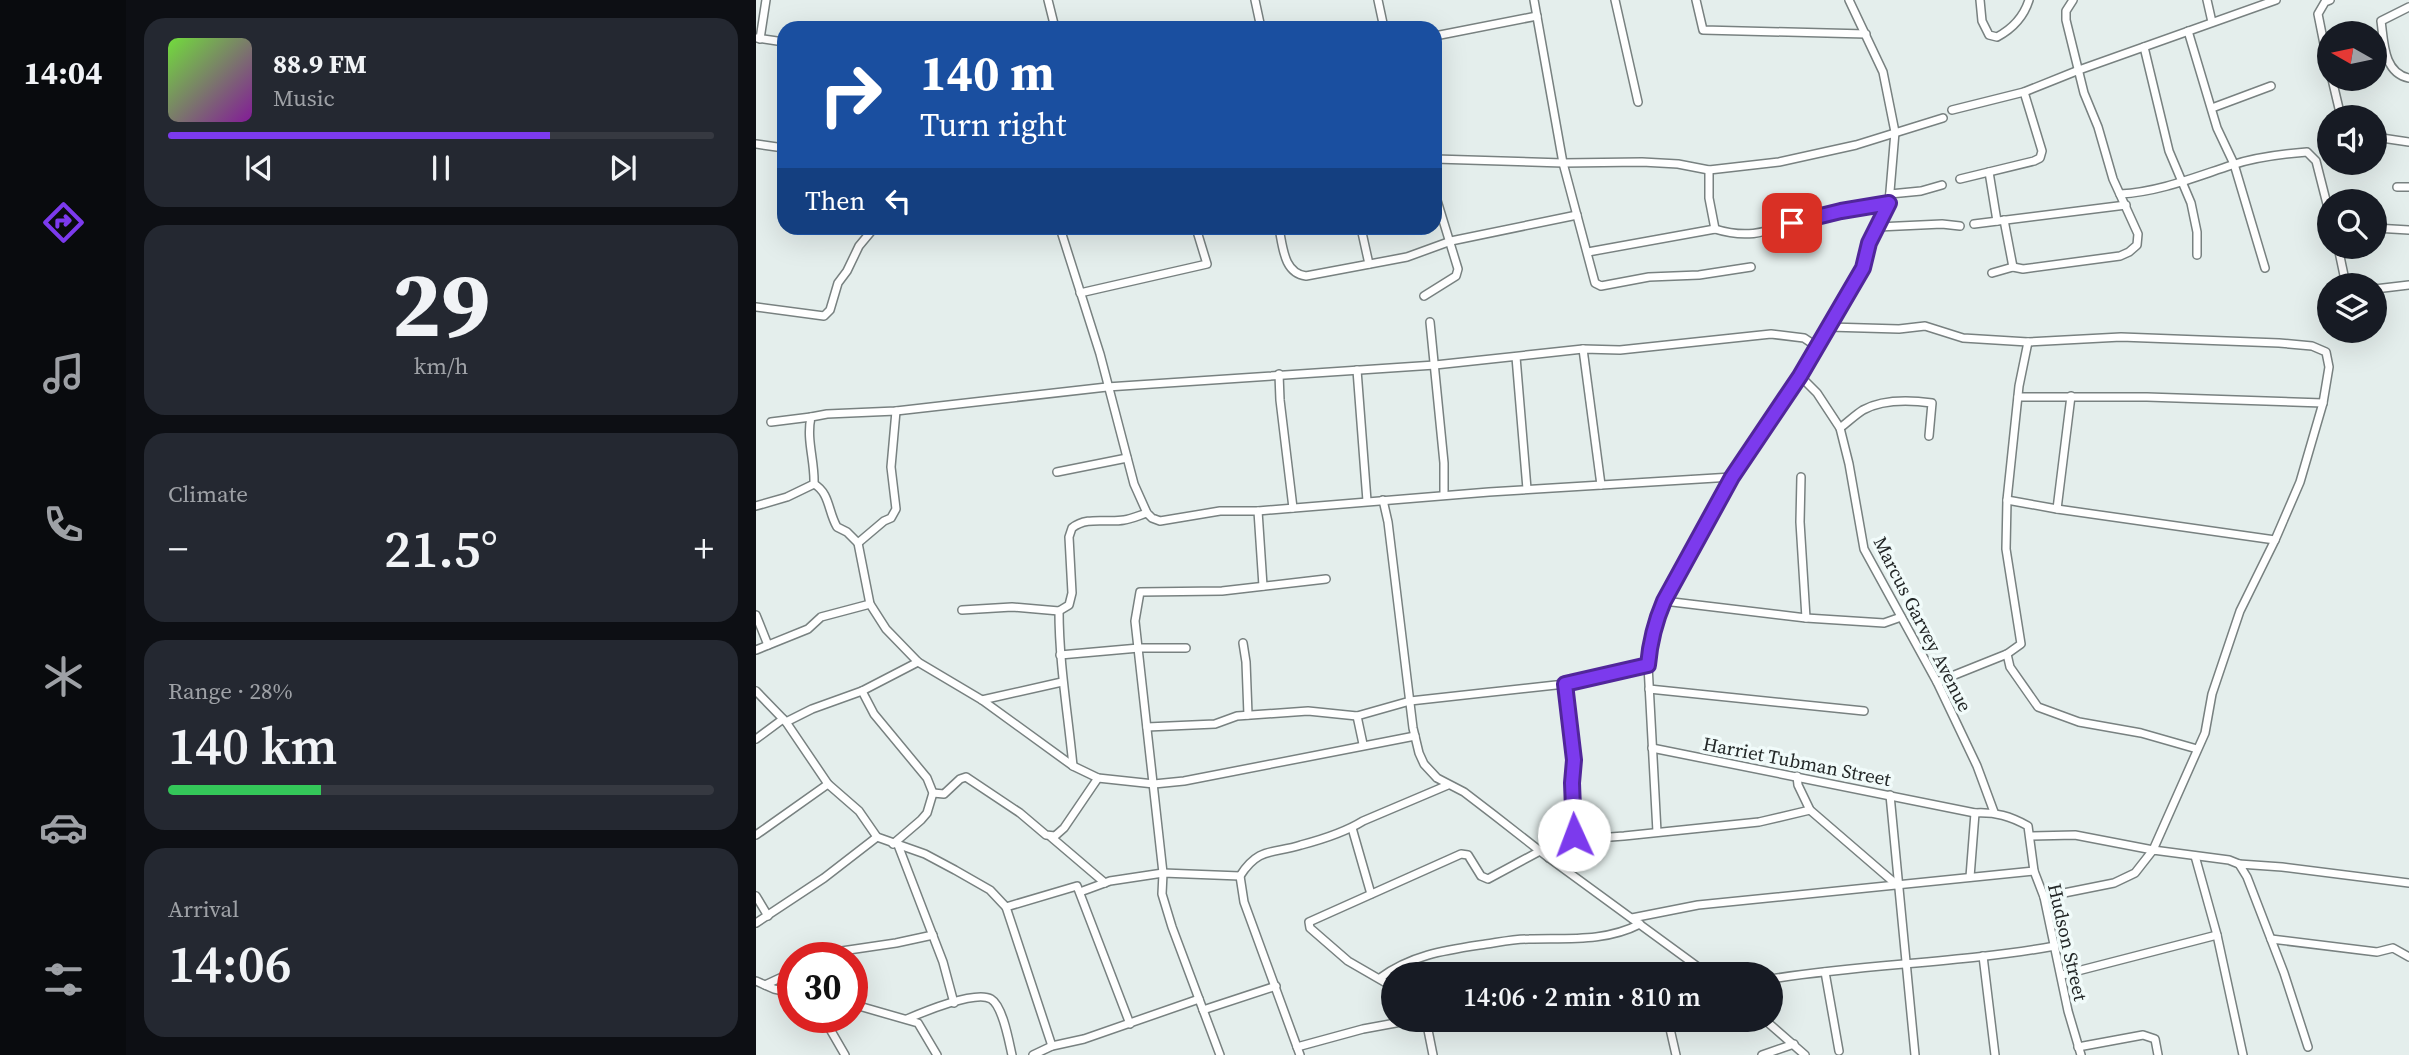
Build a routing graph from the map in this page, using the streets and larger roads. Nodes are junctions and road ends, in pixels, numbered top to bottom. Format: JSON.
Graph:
{"nodes":[{"id":1,"x":766,"y":0,"type":"edge"},
{"id":2,"x":1048,"y":0,"type":"edge"},
{"id":3,"x":1255,"y":0,"type":"edge"},
{"id":4,"x":1378,"y":0,"type":"edge"},
{"id":5,"x":1534,"y":0,"type":"edge"},
{"id":6,"x":1615,"y":0,"type":"edge"},
{"id":7,"x":1696,"y":0,"type":"edge"},
{"id":8,"x":1849,"y":0,"type":"edge"},
{"id":9,"x":1980,"y":0,"type":"edge"},
{"id":10,"x":2029,"y":0,"type":"edge"},
{"id":11,"x":2073,"y":0,"type":"edge"},
{"id":12,"x":2207,"y":0,"type":"edge"},
{"id":13,"x":2276,"y":0,"type":"edge"},
{"id":14,"x":2330,"y":0,"type":"edge"},
{"id":15,"x":2409,"y":7,"type":"edge"},
{"id":16,"x":1537,"y":16,"type":"junction"},
{"id":17,"x":1053,"y":21,"type":"edge"},
{"id":18,"x":1260,"y":21,"type":"edge"},
{"id":19,"x":1382,"y":21,"type":"edge"},
{"id":20,"x":2318,"y":21,"type":"edge"},
{"id":21,"x":2212,"y":22,"type":"junction"},
{"id":22,"x":2188,"y":31,"type":"junction"},
{"id":23,"x":1866,"y":34,"type":"junction"},
{"id":24,"x":1442,"y":35,"type":"edge"},
{"id":25,"x":758,"y":38,"type":"edge"},
{"id":26,"x":777,"y":40,"type":"edge"},
{"id":27,"x":2144,"y":47,"type":"junction"},
{"id":28,"x":2079,"y":70,"type":"junction"},
{"id":29,"x":2409,"y":78,"type":"edge"},
{"id":30,"x":2271,"y":86,"type":"dead end"},
{"id":31,"x":2024,"y":92,"type":"junction"},
{"id":32,"x":1638,"y":102,"type":"dead end"},
{"id":33,"x":2212,"y":108,"type":"junction"},
{"id":34,"x":1952,"y":110,"type":"dead end"},
{"id":35,"x":1943,"y":118,"type":"dead end"},
{"id":36,"x":1895,"y":132,"type":"junction"},
{"id":37,"x":2387,"y":138,"type":"edge"},
{"id":38,"x":2409,"y":142,"type":"edge"},
{"id":39,"x":756,"y":144,"type":"edge"},
{"id":40,"x":777,"y":147,"type":"edge"},
{"id":41,"x":1442,"y":159,"type":"edge"},
{"id":42,"x":1563,"y":163,"type":"junction"},
{"id":43,"x":2234,"y":164,"type":"junction"},
{"id":44,"x":1709,"y":170,"type":"junction"},
{"id":45,"x":1989,"y":172,"type":"junction"},
{"id":46,"x":1960,"y":179,"type":"dead end"},
{"id":47,"x":2182,"y":182,"type":"junction"},
{"id":48,"x":1942,"y":185,"type":"dead end"},
{"id":49,"x":2397,"y":187,"type":"dead end"},
{"id":50,"x":2409,"y":187,"type":"edge"},
{"id":51,"x":2323,"y":189,"type":"edge"},
{"id":52,"x":2120,"y":194,"type":"junction"},
{"id":53,"x":1889,"y":199,"type":"junction"},
{"id":54,"x":2126,"y":205,"type":"junction"},
{"id":55,"x":1442,"y":215,"type":"edge"},
{"id":56,"x":1577,"y":215,"type":"junction"},
{"id":57,"x":2001,"y":220,"type":"junction"},
{"id":58,"x":1974,"y":224,"type":"dead end"},
{"id":59,"x":1960,"y":226,"type":"dead end"},
{"id":60,"x":1878,"y":227,"type":"junction"},
{"id":61,"x":1714,"y":229,"type":"junction"},
{"id":62,"x":2387,"y":229,"type":"edge"},
{"id":63,"x":2409,"y":230,"type":"edge"},
{"id":64,"x":869,"y":235,"type":"edge"},
{"id":65,"x":1062,"y":235,"type":"edge"},
{"id":66,"x":1198,"y":235,"type":"edge"},
{"id":67,"x":1281,"y":235,"type":"edge"},
{"id":68,"x":1363,"y":235,"type":"edge"},
{"id":69,"x":1451,"y":241,"type":"junction"},
{"id":70,"x":1588,"y":252,"type":"junction"},
{"id":71,"x":2197,"y":255,"type":"dead end"},
{"id":72,"x":1369,"y":264,"type":"junction"},
{"id":73,"x":1751,"y":267,"type":"dead end"},
{"id":74,"x":2013,"y":267,"type":"junction"},
{"id":75,"x":2265,"y":268,"type":"dead end"},
{"id":76,"x":1992,"y":273,"type":"dead end"},
{"id":77,"x":2409,"y":285,"type":"edge"},
{"id":78,"x":2387,"y":288,"type":"edge"},
{"id":79,"x":1080,"y":293,"type":"junction"},
{"id":80,"x":1424,"y":296,"type":"dead end"},
{"id":81,"x":756,"y":307,"type":"edge"},
{"id":82,"x":1430,"y":322,"type":"dead end"},
{"id":83,"x":1829,"y":327,"type":"junction"},
{"id":84,"x":2028,"y":342,"type":"junction"},
{"id":85,"x":1816,"y":346,"type":"junction"},
{"id":86,"x":1583,"y":349,"type":"junction"},
{"id":87,"x":1516,"y":358,"type":"junction"},
{"id":88,"x":1435,"y":365,"type":"junction"},
{"id":89,"x":1357,"y":370,"type":"junction"},
{"id":90,"x":1279,"y":374,"type":"junction"},
{"id":91,"x":1800,"y":376,"type":"junction"},
{"id":92,"x":1107,"y":387,"type":"junction"},
{"id":93,"x":2071,"y":396,"type":"junction"},
{"id":94,"x":2018,"y":397,"type":"junction"},
{"id":95,"x":2323,"y":403,"type":"junction"},
{"id":96,"x":896,"y":411,"type":"junction"},
{"id":97,"x":811,"y":417,"type":"junction"},
{"id":98,"x":771,"y":422,"type":"dead end"},
{"id":99,"x":1840,"y":428,"type":"junction"},
{"id":100,"x":1929,"y":436,"type":"dead end"},
{"id":101,"x":1127,"y":458,"type":"junction"},
{"id":102,"x":1057,"y":472,"type":"dead end"},
{"id":103,"x":1732,"y":477,"type":"junction"},
{"id":104,"x":1801,"y":477,"type":"dead end"},
{"id":105,"x":814,"y":484,"type":"junction"},
{"id":106,"x":1601,"y":485,"type":"junction"},
{"id":107,"x":1527,"y":489,"type":"junction"},
{"id":108,"x":1444,"y":495,"type":"junction"},
{"id":109,"x":2007,"y":499,"type":"junction"},
{"id":110,"x":1367,"y":500,"type":"junction"},
{"id":111,"x":1382,"y":500,"type":"junction"},
{"id":112,"x":756,"y":506,"type":"edge"},
{"id":113,"x":1293,"y":508,"type":"junction"},
{"id":114,"x":2057,"y":509,"type":"junction"},
{"id":115,"x":1258,"y":511,"type":"junction"},
{"id":116,"x":1147,"y":513,"type":"junction"},
{"id":117,"x":2276,"y":540,"type":"junction"},
{"id":118,"x":858,"y":543,"type":"junction"},
{"id":119,"x":1326,"y":579,"type":"dead end"},
{"id":120,"x":1263,"y":586,"type":"junction"},
{"id":121,"x":1664,"y":601,"type":"junction"},
{"id":122,"x":870,"y":604,"type":"junction"},
{"id":123,"x":962,"y":610,"type":"dead end"},
{"id":124,"x":1059,"y":611,"type":"junction"},
{"id":125,"x":756,"y":615,"type":"edge"},
{"id":126,"x":1901,"y":617,"type":"junction"},
{"id":127,"x":1806,"y":618,"type":"junction"},
{"id":128,"x":1243,"y":643,"type":"dead end"},
{"id":129,"x":768,"y":645,"type":"junction"},
{"id":130,"x":1139,"y":648,"type":"junction"},
{"id":131,"x":1186,"y":648,"type":"dead end"},
{"id":132,"x":756,"y":650,"type":"edge"},
{"id":133,"x":2007,"y":654,"type":"junction"},
{"id":134,"x":1060,"y":655,"type":"junction"},
{"id":135,"x":918,"y":662,"type":"junction"},
{"id":136,"x":1648,"y":665,"type":"junction"},
{"id":137,"x":1062,"y":682,"type":"junction"},
{"id":138,"x":1937,"y":682,"type":"junction"},
{"id":139,"x":1565,"y":684,"type":"junction"},
{"id":140,"x":1649,"y":689,"type":"junction"},
{"id":141,"x":756,"y":691,"type":"edge"},
{"id":142,"x":862,"y":691,"type":"junction"},
{"id":143,"x":982,"y":700,"type":"junction"},
{"id":144,"x":1410,"y":701,"type":"junction"},
{"id":145,"x":1864,"y":711,"type":"dead end"},
{"id":146,"x":1248,"y":715,"type":"junction"},
{"id":147,"x":1357,"y":716,"type":"junction"},
{"id":148,"x":784,"y":720,"type":"junction"},
{"id":149,"x":1147,"y":727,"type":"junction"},
{"id":150,"x":1415,"y":736,"type":"junction"},
{"id":151,"x":756,"y":739,"type":"edge"},
{"id":152,"x":1363,"y":744,"type":"junction"},
{"id":153,"x":1652,"y":748,"type":"junction"},
{"id":154,"x":2197,"y":749,"type":"junction"},
{"id":155,"x":1073,"y":766,"type":"junction"},
{"id":156,"x":1797,"y":776,"type":"junction"},
{"id":157,"x":1098,"y":778,"type":"junction"},
{"id":158,"x":828,"y":784,"type":"junction"},
{"id":159,"x":1154,"y":784,"type":"junction"},
{"id":160,"x":1448,"y":785,"type":"junction"},
{"id":161,"x":933,"y":793,"type":"junction"},
{"id":162,"x":1890,"y":795,"type":"junction"},
{"id":163,"x":1810,"y":810,"type":"junction"},
{"id":164,"x":1994,"y":812,"type":"junction"},
{"id":165,"x":1975,"y":813,"type":"junction"},
{"id":166,"x":1352,"y":828,"type":"junction"},
{"id":167,"x":1657,"y":832,"type":"junction"},
{"id":168,"x":756,"y":835,"type":"edge"},
{"id":169,"x":1574,"y":835,"type":"junction"},
{"id":170,"x":1050,"y":836,"type":"junction"},
{"id":171,"x":2031,"y":836,"type":"junction"},
{"id":172,"x":877,"y":838,"type":"junction"},
{"id":173,"x":895,"y":844,"type":"junction"},
{"id":174,"x":2153,"y":850,"type":"junction"},
{"id":175,"x":1540,"y":851,"type":"junction"},
{"id":176,"x":2195,"y":856,"type":"junction"},
{"id":177,"x":1549,"y":858,"type":"junction"},
{"id":178,"x":2239,"y":864,"type":"junction"},
{"id":179,"x":2034,"y":870,"type":"junction"},
{"id":180,"x":1163,"y":873,"type":"junction"},
{"id":181,"x":1240,"y":876,"type":"junction"},
{"id":182,"x":1970,"y":877,"type":"junction"},
{"id":183,"x":1105,"y":883,"type":"junction"},
{"id":184,"x":2409,"y":883,"type":"edge"},
{"id":185,"x":1897,"y":886,"type":"junction"},
{"id":186,"x":1080,"y":892,"type":"junction"},
{"id":187,"x":1371,"y":894,"type":"junction"},
{"id":188,"x":756,"y":896,"type":"edge"},
{"id":189,"x":2043,"y":897,"type":"junction"},
{"id":190,"x":1006,"y":908,"type":"junction"},
{"id":191,"x":768,"y":916,"type":"junction"},
{"id":192,"x":1632,"y":918,"type":"junction"},
{"id":193,"x":756,"y":923,"type":"edge"},
{"id":194,"x":1640,"y":924,"type":"junction"},
{"id":195,"x":933,"y":935,"type":"junction"},
{"id":196,"x":2217,"y":935,"type":"junction"},
{"id":197,"x":2271,"y":939,"type":"junction"},
{"id":198,"x":2055,"y":946,"type":"junction"},
{"id":199,"x":868,"y":947,"type":"edge"},
{"id":200,"x":1983,"y":956,"type":"junction"},
{"id":201,"x":2409,"y":957,"type":"edge"},
{"id":202,"x":1691,"y":962,"type":"edge"},
{"id":203,"x":1906,"y":963,"type":"junction"},
{"id":204,"x":1825,"y":972,"type":"junction"},
{"id":205,"x":2062,"y":975,"type":"junction"},
{"id":206,"x":1783,"y":977,"type":"edge"},
{"id":207,"x":1380,"y":978,"type":"joint"},
{"id":208,"x":777,"y":979,"type":"edge"},
{"id":209,"x":756,"y":981,"type":"edge"},
{"id":210,"x":765,"y":985,"type":"junction"},
{"id":211,"x":1276,"y":986,"type":"junction"},
{"id":212,"x":777,"y":988,"type":"edge"},
{"id":213,"x":1199,"y":999,"type":"junction"},
{"id":214,"x":954,"y":1003,"type":"junction"},
{"id":215,"x":868,"y":1008,"type":"edge"},
{"id":216,"x":1203,"y":1010,"type":"junction"},
{"id":217,"x":907,"y":1019,"type":"junction"},
{"id":218,"x":1130,"y":1024,"type":"junction"},
{"id":219,"x":1381,"y":1026,"type":"edge"},
{"id":220,"x":1428,"y":1032,"type":"edge"},
{"id":221,"x":1671,"y":1032,"type":"edge"},
{"id":222,"x":1780,"y":1032,"type":"edge"},
{"id":223,"x":832,"y":1033,"type":"edge"},
{"id":224,"x":1794,"y":1044,"type":"junction"},
{"id":225,"x":1052,"y":1046,"type":"junction"},
{"id":226,"x":2308,"y":1047,"type":"dead end"},
{"id":227,"x":1299,"y":1051,"type":"edge"},
{"id":228,"x":1839,"y":1051,"type":"dead end"},
{"id":229,"x":2080,"y":1051,"type":"edge"},
{"id":230,"x":845,"y":1055,"type":"edge"},
{"id":231,"x":937,"y":1055,"type":"edge"},
{"id":232,"x":1012,"y":1055,"type":"edge"},
{"id":233,"x":1033,"y":1055,"type":"edge"},
{"id":234,"x":1220,"y":1055,"type":"edge"},
{"id":235,"x":1433,"y":1055,"type":"edge"},
{"id":236,"x":1676,"y":1055,"type":"edge"},
{"id":237,"x":1762,"y":1055,"type":"edge"},
{"id":238,"x":1805,"y":1055,"type":"edge"},
{"id":239,"x":1915,"y":1055,"type":"edge"},
{"id":240,"x":1995,"y":1055,"type":"edge"},
{"id":241,"x":2158,"y":1055,"type":"edge"},
{"id":242,"x":2243,"y":1055,"type":"edge"}],
"edges":[{"from":1,"to":25,"type":"street"},
{"from":2,"to":17,"type":"street"},
{"from":3,"to":18,"type":"street"},
{"from":4,"to":19,"type":"street"},
{"from":5,"to":16,"type":"street"},
{"from":6,"to":32,"type":"street"},
{"from":7,"to":23,"type":"street"},
{"from":8,"to":23,"type":"street"},
{"from":9,"to":10,"type":"street"},
{"from":11,"to":28,"type":"street"},
{"from":12,"to":21,"type":"street"},
{"from":13,"to":21,"type":"street"},
{"from":14,"to":20,"type":"street"},
{"from":15,"to":29,"type":"street"},
{"from":16,"to":24,"type":"street"},
{"from":16,"to":42,"type":"street"},
{"from":21,"to":22,"type":"street"},
{"from":22,"to":27,"type":"street"},
{"from":22,"to":33,"type":"street"},
{"from":23,"to":36,"type":"street"},
{"from":25,"to":26,"type":"street"},
{"from":27,"to":28,"type":"street"},
{"from":27,"to":47,"type":"street"},
{"from":28,"to":31,"type":"street"},
{"from":28,"to":52,"type":"street"},
{"from":30,"to":33,"type":"street"},
{"from":31,"to":34,"type":"street"},
{"from":31,"to":45,"type":"street"},
{"from":33,"to":43,"type":"street"},
{"from":35,"to":36,"type":"street"},
{"from":36,"to":44,"type":"street"},
{"from":36,"to":53,"type":"street"},
{"from":37,"to":38,"type":"street"},
{"from":39,"to":40,"type":"street"},
{"from":41,"to":42,"type":"street"},
{"from":42,"to":44,"type":"street"},
{"from":42,"to":56,"type":"street"},
{"from":43,"to":47,"type":"street"},
{"from":43,"to":51,"type":"street"},
{"from":43,"to":75,"type":"street"},
{"from":44,"to":61,"type":"street"},
{"from":45,"to":46,"type":"street"},
{"from":45,"to":57,"type":"street"},
{"from":47,"to":52,"type":"street"},
{"from":47,"to":71,"type":"street"},
{"from":48,"to":53,"type":"street"},
{"from":49,"to":50,"type":"street"},
{"from":52,"to":54,"type":"street"},
{"from":53,"to":60,"type":"street"},
{"from":53,"to":61,"type":"street"},
{"from":54,"to":57,"type":"street"},
{"from":54,"to":74,"type":"street"},
{"from":55,"to":69,"type":"street"},
{"from":56,"to":69,"type":"street"},
{"from":56,"to":70,"type":"street"},
{"from":57,"to":58,"type":"street"},
{"from":57,"to":74,"type":"street"},
{"from":59,"to":60,"type":"street"},
{"from":60,"to":83,"type":"street"},
{"from":61,"to":70,"type":"street"},
{"from":62,"to":63,"type":"street"},
{"from":64,"to":81,"type":"street"},
{"from":65,"to":79,"type":"street"},
{"from":66,"to":79,"type":"street"},
{"from":67,"to":72,"type":"street"},
{"from":68,"to":72,"type":"street"},
{"from":69,"to":72,"type":"street"},
{"from":69,"to":80,"type":"street"},
{"from":70,"to":73,"type":"street"},
{"from":74,"to":76,"type":"street"},
{"from":77,"to":78,"type":"street"},
{"from":79,"to":92,"type":"street"},
{"from":82,"to":88,"type":"street"},
{"from":83,"to":84,"type":"street"},
{"from":83,"to":85,"type":"street"},
{"from":84,"to":94,"type":"street"},
{"from":84,"to":95,"type":"street"},
{"from":85,"to":86,"type":"street"},
{"from":85,"to":91,"type":"street"},
{"from":86,"to":87,"type":"street"},
{"from":86,"to":106,"type":"street"},
{"from":87,"to":88,"type":"street"},
{"from":87,"to":107,"type":"street"},
{"from":88,"to":89,"type":"street"},
{"from":88,"to":108,"type":"street"},
{"from":89,"to":90,"type":"street"},
{"from":89,"to":110,"type":"street"},
{"from":90,"to":92,"type":"street"},
{"from":90,"to":113,"type":"street"},
{"from":91,"to":99,"type":"street","name":"Marcus Garvey Avenue"},
{"from":91,"to":103,"type":"street"},
{"from":92,"to":96,"type":"street"},
{"from":92,"to":101,"type":"street"},
{"from":93,"to":94,"type":"street"},
{"from":93,"to":95,"type":"street"},
{"from":93,"to":114,"type":"street"},
{"from":94,"to":109,"type":"street"},
{"from":95,"to":117,"type":"street"},
{"from":96,"to":97,"type":"street"},
{"from":96,"to":118,"type":"street"},
{"from":97,"to":98,"type":"street"},
{"from":97,"to":105,"type":"street"},
{"from":99,"to":100,"type":"street"},
{"from":99,"to":126,"type":"street","name":"Marcus Garvey Avenue"},
{"from":101,"to":102,"type":"street"},
{"from":101,"to":116,"type":"street"},
{"from":103,"to":106,"type":"street"},
{"from":103,"to":121,"type":"street"},
{"from":104,"to":127,"type":"street"},
{"from":105,"to":112,"type":"street"},
{"from":105,"to":118,"type":"street"},
{"from":106,"to":107,"type":"street"},
{"from":107,"to":108,"type":"street"},
{"from":108,"to":111,"type":"street"},
{"from":109,"to":114,"type":"street"},
{"from":109,"to":133,"type":"street"},
{"from":110,"to":111,"type":"street"},
{"from":110,"to":113,"type":"street"},
{"from":111,"to":144,"type":"street"},
{"from":113,"to":115,"type":"street"},
{"from":114,"to":117,"type":"street"},
{"from":115,"to":116,"type":"street"},
{"from":115,"to":120,"type":"street"},
{"from":116,"to":124,"type":"street"},
{"from":117,"to":154,"type":"street"},
{"from":118,"to":122,"type":"street"},
{"from":119,"to":120,"type":"street"},
{"from":120,"to":130,"type":"street"},
{"from":121,"to":127,"type":"street"},
{"from":121,"to":136,"type":"street"},
{"from":122,"to":129,"type":"street"},
{"from":122,"to":135,"type":"street"},
{"from":123,"to":124,"type":"street"},
{"from":124,"to":134,"type":"street"},
{"from":125,"to":129,"type":"street"},
{"from":126,"to":127,"type":"street"},
{"from":126,"to":138,"type":"street","name":"Marcus Garvey Avenue"},
{"from":128,"to":146,"type":"street"},
{"from":129,"to":132,"type":"street"},
{"from":130,"to":131,"type":"street"},
{"from":130,"to":134,"type":"street"},
{"from":130,"to":149,"type":"street"},
{"from":133,"to":138,"type":"street"},
{"from":133,"to":154,"type":"street"},
{"from":134,"to":137,"type":"street"},
{"from":135,"to":142,"type":"street"},
{"from":135,"to":143,"type":"street"},
{"from":136,"to":139,"type":"street"},
{"from":136,"to":140,"type":"street"},
{"from":137,"to":143,"type":"street"},
{"from":137,"to":155,"type":"street"},
{"from":138,"to":164,"type":"street","name":"Marcus Garvey Avenue"},
{"from":139,"to":144,"type":"street"},
{"from":139,"to":169,"type":"street"},
{"from":140,"to":145,"type":"street"},
{"from":140,"to":153,"type":"street"},
{"from":141,"to":148,"type":"street"},
{"from":142,"to":148,"type":"street"},
{"from":142,"to":161,"type":"street"},
{"from":143,"to":155,"type":"street"},
{"from":144,"to":147,"type":"street"},
{"from":144,"to":150,"type":"street"},
{"from":146,"to":147,"type":"street"},
{"from":146,"to":149,"type":"street"},
{"from":147,"to":152,"type":"street"},
{"from":148,"to":151,"type":"street"},
{"from":148,"to":158,"type":"street"},
{"from":149,"to":159,"type":"street"},
{"from":150,"to":152,"type":"street"},
{"from":150,"to":160,"type":"street"},
{"from":152,"to":159,"type":"street"},
{"from":153,"to":156,"type":"street","name":"Harriet Tubman Street"},
{"from":153,"to":167,"type":"street"},
{"from":154,"to":174,"type":"street"},
{"from":155,"to":157,"type":"street"},
{"from":156,"to":162,"type":"street","name":"Harriet Tubman Street"},
{"from":156,"to":163,"type":"street"},
{"from":157,"to":159,"type":"street"},
{"from":157,"to":170,"type":"street"},
{"from":158,"to":168,"type":"street"},
{"from":158,"to":172,"type":"street"},
{"from":159,"to":180,"type":"street"},
{"from":160,"to":166,"type":"street"},
{"from":160,"to":175,"type":"street"},
{"from":161,"to":170,"type":"street"},
{"from":161,"to":173,"type":"street"},
{"from":162,"to":165,"type":"street","name":"Harriet Tubman Street"},
{"from":162,"to":185,"type":"street"},
{"from":163,"to":167,"type":"street"},
{"from":163,"to":185,"type":"street"},
{"from":164,"to":165,"type":"street","name":"Harriet Tubman Street"},
{"from":164,"to":171,"type":"street"},
{"from":165,"to":182,"type":"street"},
{"from":166,"to":181,"type":"street"},
{"from":166,"to":187,"type":"street"},
{"from":167,"to":169,"type":"street"},
{"from":169,"to":177,"type":"street"},
{"from":170,"to":183,"type":"street"},
{"from":171,"to":174,"type":"street"},
{"from":171,"to":179,"type":"street","name":"Hudson Street"},
{"from":172,"to":173,"type":"street"},
{"from":172,"to":191,"type":"street"},
{"from":173,"to":190,"type":"street"},
{"from":173,"to":195,"type":"street"},
{"from":174,"to":176,"type":"street"},
{"from":174,"to":189,"type":"street"},
{"from":175,"to":177,"type":"street"},
{"from":175,"to":187,"type":"street"},
{"from":176,"to":178,"type":"street"},
{"from":176,"to":196,"type":"street"},
{"from":177,"to":192,"type":"street"},
{"from":178,"to":184,"type":"street"},
{"from":178,"to":197,"type":"street"},
{"from":179,"to":182,"type":"street"},
{"from":179,"to":189,"type":"street","name":"Hudson Street"},
{"from":180,"to":181,"type":"street"},
{"from":180,"to":183,"type":"street"},
{"from":180,"to":213,"type":"street"},
{"from":181,"to":211,"type":"street"},
{"from":182,"to":185,"type":"street"},
{"from":183,"to":186,"type":"street"},
{"from":185,"to":192,"type":"street"},
{"from":185,"to":203,"type":"street"},
{"from":186,"to":190,"type":"street"},
{"from":186,"to":218,"type":"street"},
{"from":187,"to":207,"type":"street"},
{"from":188,"to":191,"type":"street"},
{"from":189,"to":198,"type":"street","name":"Hudson Street"},
{"from":190,"to":225,"type":"street"},
{"from":191,"to":193,"type":"street"},
{"from":192,"to":194,"type":"street"},
{"from":194,"to":202,"type":"street"},
{"from":194,"to":207,"type":"street"},
{"from":195,"to":199,"type":"street"},
{"from":195,"to":214,"type":"street"},
{"from":196,"to":205,"type":"street"},
{"from":196,"to":242,"type":"street"},
{"from":197,"to":201,"type":"street"},
{"from":197,"to":226,"type":"street"},
{"from":198,"to":200,"type":"street"},
{"from":198,"to":205,"type":"street","name":"Hudson Street"},
{"from":200,"to":203,"type":"street"},
{"from":200,"to":240,"type":"street"},
{"from":203,"to":204,"type":"street"},
{"from":203,"to":239,"type":"street"},
{"from":204,"to":206,"type":"street"},
{"from":204,"to":228,"type":"street"},
{"from":205,"to":229,"type":"street","name":"Hudson Street"},
{"from":208,"to":210,"type":"street"},
{"from":209,"to":210,"type":"street"},
{"from":210,"to":212,"type":"street"},
{"from":211,"to":216,"type":"street"},
{"from":211,"to":227,"type":"street"},
{"from":213,"to":216,"type":"street"},
{"from":213,"to":218,"type":"street"},
{"from":214,"to":217,"type":"street"},
{"from":214,"to":232,"type":"street"},
{"from":215,"to":217,"type":"street"},
{"from":216,"to":234,"type":"street"},
{"from":217,"to":231,"type":"street"},
{"from":218,"to":225,"type":"street"},
{"from":219,"to":227,"type":"street"},
{"from":220,"to":235,"type":"street"},
{"from":221,"to":236,"type":"street"},
{"from":222,"to":224,"type":"street"},
{"from":223,"to":230,"type":"street"},
{"from":224,"to":237,"type":"street"},
{"from":224,"to":238,"type":"street"},
{"from":225,"to":233,"type":"street"},
{"from":229,"to":241,"type":"street"}]}
